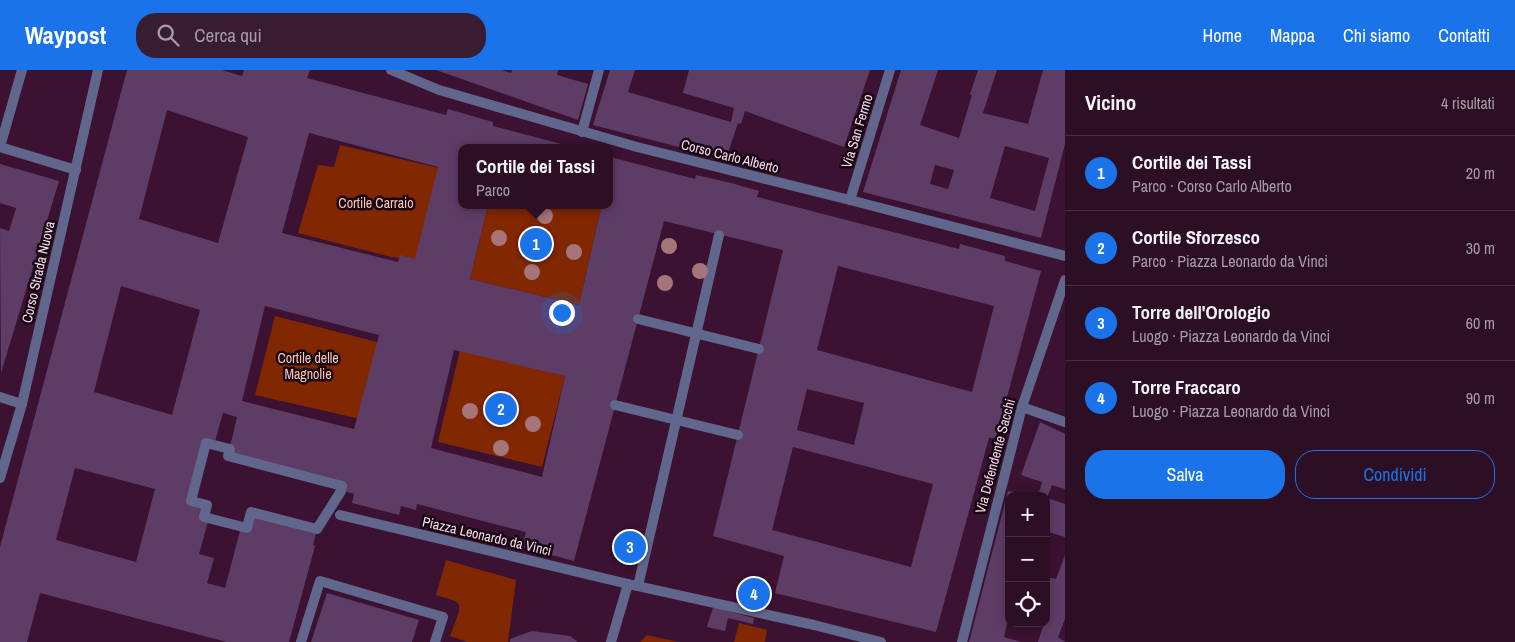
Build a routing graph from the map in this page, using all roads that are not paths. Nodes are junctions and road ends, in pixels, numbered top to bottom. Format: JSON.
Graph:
{"nodes":[{"id":1,"x":22,"y":70,"type":"edge"},
{"id":2,"x":98,"y":70,"type":"edge"},
{"id":3,"x":392,"y":70,"type":"edge"},
{"id":4,"x":600,"y":70,"type":"edge"},
{"id":5,"x":890,"y":70,"type":"edge"},
{"id":6,"x":582,"y":132,"type":"junction"},
{"id":7,"x":0,"y":147,"type":"edge"},
{"id":8,"x":76,"y":170,"type":"junction"},
{"id":9,"x":850,"y":200,"type":"junction"},
{"id":10,"x":719,"y":235,"type":"dead end"},
{"id":11,"x":1065,"y":256,"type":"edge"},
{"id":12,"x":1065,"y":280,"type":"edge"},
{"id":13,"x":638,"y":319,"type":"dead end"},
{"id":14,"x":696,"y":333,"type":"junction"},
{"id":15,"x":759,"y":349,"type":"dead end"},
{"id":16,"x":0,"y":397,"type":"edge"},
{"id":17,"x":22,"y":404,"type":"junction"},
{"id":18,"x":615,"y":405,"type":"dead end"},
{"id":19,"x":1022,"y":407,"type":"junction"},
{"id":20,"x":676,"y":419,"type":"junction"},
{"id":21,"x":1065,"y":422,"type":"edge"},
{"id":22,"x":738,"y":434,"type":"dead end"},
{"id":23,"x":0,"y":478,"type":"edge"},
{"id":24,"x":340,"y":515,"type":"dead end"},
{"id":25,"x":204,"y":517,"type":"joint"},
{"id":26,"x":633,"y":585,"type":"junction"},
{"id":27,"x":301,"y":642,"type":"edge"},
{"id":28,"x":435,"y":642,"type":"edge"},
{"id":29,"x":611,"y":642,"type":"edge"},
{"id":30,"x":881,"y":642,"type":"edge"},
{"id":31,"x":962,"y":642,"type":"edge"}],
"edges":[{"from":1,"to":7,"type":"street"},
{"from":2,"to":8,"type":"street","name":"Corso Strada Nuova"},
{"from":3,"to":6,"type":"street","name":"Corso Carlo Alberto"},
{"from":4,"to":6,"type":"street"},
{"from":5,"to":9,"type":"street","name":"Via San Fermo"},
{"from":6,"to":9,"type":"street","name":"Corso Carlo Alberto"},
{"from":7,"to":8,"type":"street"},
{"from":8,"to":17,"type":"street","name":"Corso Strada Nuova"},
{"from":9,"to":11,"type":"street","name":"Corso Carlo Alberto"},
{"from":10,"to":14,"type":"street"},
{"from":12,"to":19,"type":"street","name":"Via Defendente Sacchi"},
{"from":13,"to":14,"type":"street"},
{"from":14,"to":15,"type":"street"},
{"from":14,"to":20,"type":"street"},
{"from":16,"to":17,"type":"street"},
{"from":17,"to":23,"type":"street","name":"Corso Strada Nuova"},
{"from":18,"to":20,"type":"street"},
{"from":19,"to":21,"type":"street"},
{"from":19,"to":31,"type":"street","name":"Via Defendente Sacchi"},
{"from":20,"to":22,"type":"street"},
{"from":20,"to":26,"type":"street"},
{"from":24,"to":26,"type":"street","name":"Piazza Leonardo da Vinci"},
{"from":25,"to":25,"type":"street"},
{"from":26,"to":29,"type":"street"},
{"from":26,"to":30,"type":"street","name":"Piazza Leonardo da Vinci"},
{"from":27,"to":28,"type":"street"}]}
